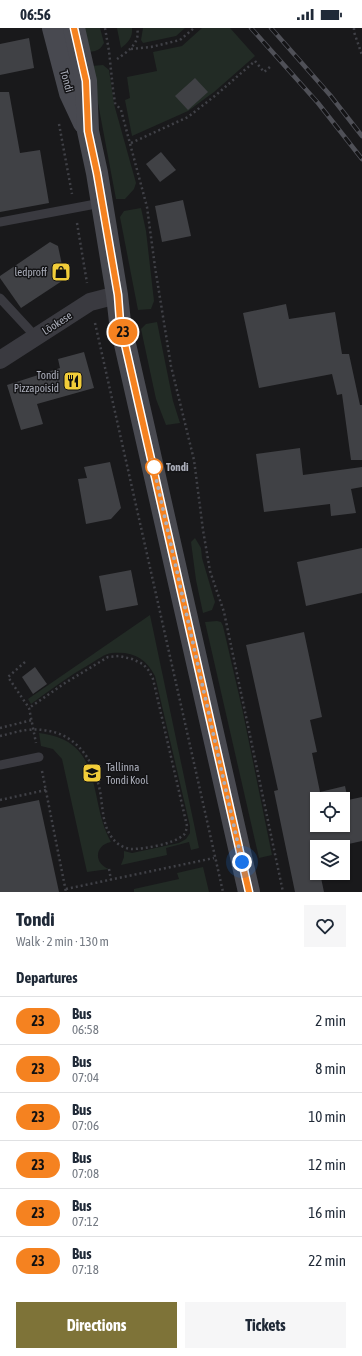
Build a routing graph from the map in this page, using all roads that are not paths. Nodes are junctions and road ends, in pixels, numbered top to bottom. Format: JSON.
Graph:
{"nodes":[{"id":1,"x":54,"y":28,"type":"edge"},
{"id":2,"x":74,"y":28,"type":"edge"},
{"id":3,"x":88,"y":131,"type":"junction"},
{"id":4,"x":101,"y":203,"type":"junction"},
{"id":5,"x":0,"y":222,"type":"edge"},
{"id":6,"x":118,"y":295,"type":"junction"},
{"id":7,"x":0,"y":298,"type":"edge"},
{"id":8,"x":36,"y":337,"type":"junction"},
{"id":9,"x":0,"y":360,"type":"edge"},
{"id":10,"x":39,"y":757,"type":"dead end"},
{"id":11,"x":0,"y":765,"type":"edge"},
{"id":12,"x":249,"y":892,"type":"edge"}],
"edges":[{"from":1,"to":3,"type":"street","name":"Tondi"},
{"from":2,"to":3,"type":"street","name":"Tondi"},
{"from":3,"to":4,"type":"street","name":"Tondi"},
{"from":4,"to":5,"type":"lane"},
{"from":4,"to":6,"type":"street","name":"Tondi"},
{"from":6,"to":8,"type":"street","name":"Lõokese"},
{"from":6,"to":12,"type":"street","name":"Tondi"},
{"from":7,"to":8,"type":"lane"},
{"from":8,"to":9,"type":"street","name":"Lõokese"},
{"from":10,"to":11,"type":"lane"}]}
